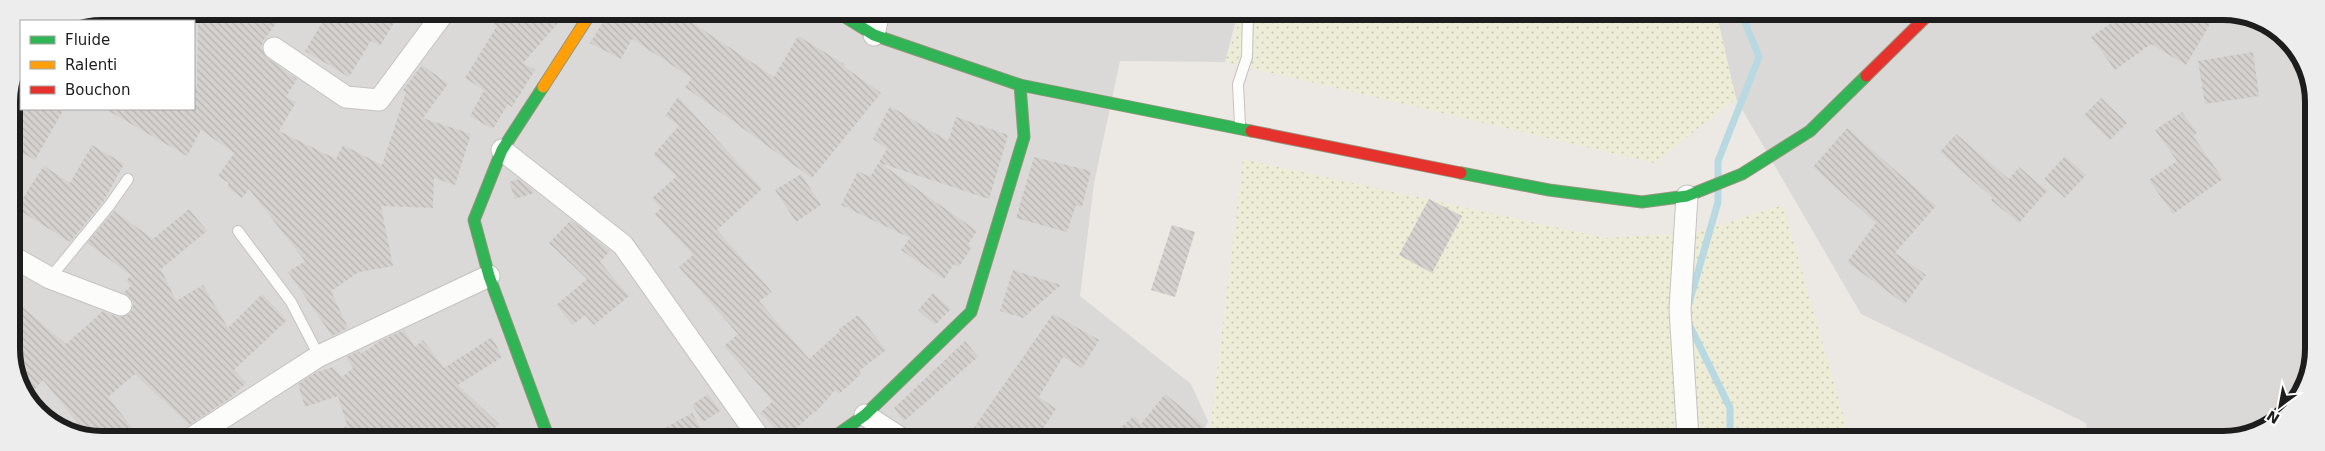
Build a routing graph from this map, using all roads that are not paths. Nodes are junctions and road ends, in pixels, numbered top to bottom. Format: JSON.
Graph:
{"nodes":[{"id":1,"x":438,"y":20,"type":"edge"},
{"id":2,"x":587,"y":20,"type":"edge"},
{"id":3,"x":850,"y":20,"type":"edge"},
{"id":4,"x":877,"y":20,"type":"edge"},
{"id":5,"x":1248,"y":20,"type":"edge"},
{"id":6,"x":1923,"y":20,"type":"edge"},
{"id":7,"x":874,"y":35,"type":"junction"},
{"id":8,"x":274,"y":48,"type":"dead end"},
{"id":9,"x":1020,"y":85,"type":"junction"},
{"id":10,"x":1240,"y":129,"type":"junction"},
{"id":11,"x":502,"y":150,"type":"junction"},
{"id":12,"x":128,"y":179,"type":"dead end"},
{"id":13,"x":1680,"y":197,"type":"junction"},
{"id":14,"x":238,"y":231,"type":"dead end"},
{"id":15,"x":20,"y":261,"type":"edge"},
{"id":16,"x":489,"y":276,"type":"junction"},
{"id":17,"x":50,"y":278,"type":"junction"},
{"id":18,"x":121,"y":305,"type":"dead end"},
{"id":19,"x":319,"y":356,"type":"junction"},
{"id":20,"x":865,"y":415,"type":"junction"},
{"id":21,"x":202,"y":431,"type":"edge"},
{"id":22,"x":545,"y":431,"type":"edge"},
{"id":23,"x":754,"y":431,"type":"edge"},
{"id":24,"x":842,"y":431,"type":"edge"},
{"id":25,"x":890,"y":431,"type":"edge"},
{"id":26,"x":1688,"y":431,"type":"edge"}],
"edges":[{"from":1,"to":8,"type":"street"},
{"from":2,"to":11,"type":"main road"},
{"from":3,"to":7,"type":"main road"},
{"from":4,"to":7,"type":"street"},
{"from":5,"to":10,"type":"lane"},
{"from":6,"to":13,"type":"main road"},
{"from":7,"to":9,"type":"main road"},
{"from":9,"to":10,"type":"main road"},
{"from":9,"to":20,"type":"main road"},
{"from":10,"to":13,"type":"main road"},
{"from":11,"to":16,"type":"main road"},
{"from":11,"to":23,"type":"street"},
{"from":12,"to":17,"type":"lane"},
{"from":13,"to":26,"type":"street"},
{"from":14,"to":19,"type":"lane"},
{"from":15,"to":17,"type":"street"},
{"from":16,"to":19,"type":"street"},
{"from":16,"to":22,"type":"main road"},
{"from":17,"to":18,"type":"street"},
{"from":19,"to":21,"type":"street"},
{"from":20,"to":24,"type":"main road"},
{"from":20,"to":25,"type":"street"}]}
